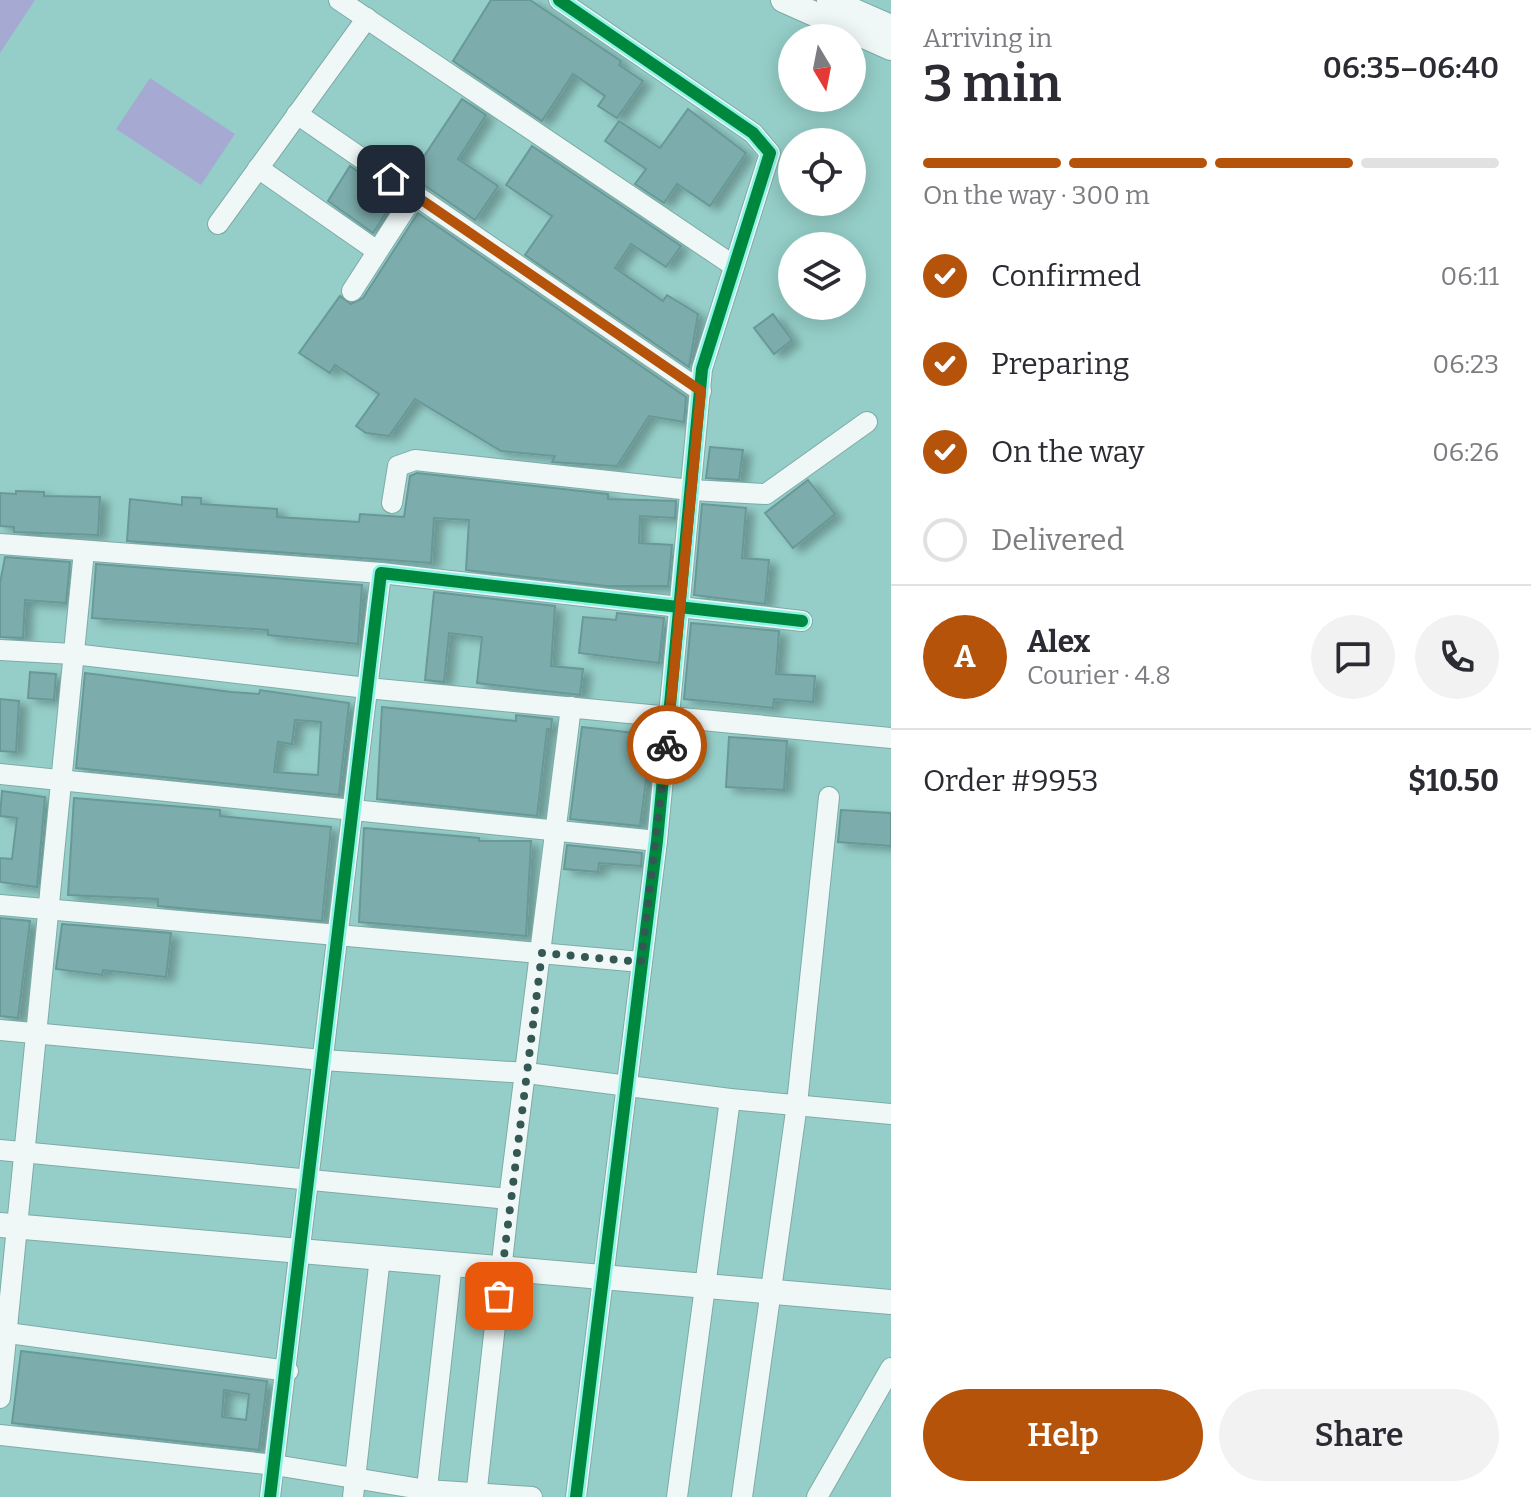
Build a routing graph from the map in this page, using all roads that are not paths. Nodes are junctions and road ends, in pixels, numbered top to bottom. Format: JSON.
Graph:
{"nodes":[{"id":1,"x":339,"y":0,"type":"edge"},
{"id":2,"x":559,"y":0,"type":"edge"},
{"id":3,"x":783,"y":0,"type":"edge"},
{"id":4,"x":829,"y":0,"type":"edge"},
{"id":5,"x":367,"y":18,"type":"junction"},
{"id":6,"x":891,"y":27,"type":"edge"},
{"id":7,"x":891,"y":48,"type":"edge"},
{"id":8,"x":297,"y":114,"type":"junction"},
{"id":9,"x":258,"y":168,"type":"junction"},
{"id":10,"x":414,"y":195,"type":"junction"},
{"id":11,"x":218,"y":224,"type":"dead end"},
{"id":12,"x":377,"y":251,"type":"junction"},
{"id":13,"x":734,"y":266,"type":"junction"},
{"id":14,"x":352,"y":291,"type":"dead end"},
{"id":15,"x":701,"y":391,"type":"junction"},
{"id":16,"x":867,"y":422,"type":"dead end"},
{"id":17,"x":691,"y":490,"type":"junction"},
{"id":18,"x":392,"y":503,"type":"dead end"},
{"id":19,"x":0,"y":544,"type":"edge"},
{"id":20,"x":84,"y":551,"type":"junction"},
{"id":21,"x":381,"y":573,"type":"junction"},
{"id":22,"x":679,"y":606,"type":"junction"},
{"id":23,"x":802,"y":621,"type":"dead end"},
{"id":24,"x":0,"y":650,"type":"edge"},
{"id":25,"x":73,"y":654,"type":"junction"},
{"id":26,"x":367,"y":688,"type":"junction"},
{"id":27,"x":571,"y":707,"type":"junction"},
{"id":28,"x":670,"y":717,"type":"junction"},
{"id":29,"x":891,"y":738,"type":"edge"},
{"id":30,"x":0,"y":774,"type":"edge"},
{"id":31,"x":60,"y":781,"type":"junction"},
{"id":32,"x":829,"y":797,"type":"dead end"},
{"id":33,"x":352,"y":810,"type":"junction"},
{"id":34,"x":553,"y":831,"type":"junction"},
{"id":35,"x":657,"y":841,"type":"junction"},
{"id":36,"x":0,"y":905,"type":"edge"},
{"id":37,"x":48,"y":909,"type":"junction"},
{"id":38,"x":337,"y":934,"type":"junction"},
{"id":39,"x":542,"y":953,"type":"junction"},
{"id":40,"x":641,"y":962,"type":"junction"},
{"id":41,"x":0,"y":1030,"type":"edge"},
{"id":42,"x":36,"y":1032,"type":"junction"},
{"id":43,"x":322,"y":1060,"type":"junction"},
{"id":44,"x":527,"y":1073,"type":"junction"},
{"id":45,"x":627,"y":1086,"type":"junction"},
{"id":46,"x":730,"y":1099,"type":"junction"},
{"id":47,"x":797,"y":1104,"type":"junction"},
{"id":48,"x":891,"y":1114,"type":"edge"},
{"id":49,"x":0,"y":1150,"type":"edge"},
{"id":50,"x":24,"y":1152,"type":"junction"},
{"id":51,"x":308,"y":1179,"type":"junction"},
{"id":52,"x":509,"y":1199,"type":"junction"},
{"id":53,"x":8,"y":1226,"type":"edge"},
{"id":54,"x":299,"y":1250,"type":"junction"},
{"id":55,"x":380,"y":1257,"type":"junction"},
{"id":56,"x":452,"y":1263,"type":"junction"},
{"id":57,"x":502,"y":1268,"type":"junction"},
{"id":58,"x":602,"y":1277,"type":"junction"},
{"id":59,"x":705,"y":1286,"type":"junction"},
{"id":60,"x":773,"y":1292,"type":"junction"},
{"id":61,"x":891,"y":1302,"type":"edge"},
{"id":62,"x":3,"y":1333,"type":"edge"},
{"id":63,"x":288,"y":1371,"type":"junction"},
{"id":64,"x":890,"y":1372,"type":"edge"},
{"id":65,"x":0,"y":1398,"type":"edge"},
{"id":66,"x":0,"y":1435,"type":"edge"},
{"id":67,"x":275,"y":1465,"type":"junction"},
{"id":68,"x":354,"y":1488,"type":"edge"},
{"id":69,"x":427,"y":1494,"type":"edge"},
{"id":70,"x":476,"y":1495,"type":"edge"},
{"id":71,"x":270,"y":1497,"type":"edge"},
{"id":72,"x":532,"y":1497,"type":"edge"},
{"id":73,"x":576,"y":1497,"type":"edge"},
{"id":74,"x":677,"y":1497,"type":"edge"},
{"id":75,"x":742,"y":1497,"type":"edge"},
{"id":76,"x":817,"y":1497,"type":"edge"}],
"edges":[{"from":1,"to":5,"type":"street"},
{"from":2,"to":13,"type":"street"},
{"from":3,"to":7,"type":"street"},
{"from":4,"to":6,"type":"street"},
{"from":5,"to":8,"type":"street"},
{"from":5,"to":13,"type":"street"},
{"from":8,"to":9,"type":"street"},
{"from":8,"to":10,"type":"street"},
{"from":9,"to":11,"type":"street"},
{"from":9,"to":12,"type":"street"},
{"from":10,"to":12,"type":"street"},
{"from":10,"to":15,"type":"street"},
{"from":12,"to":14,"type":"street"},
{"from":13,"to":15,"type":"street"},
{"from":15,"to":17,"type":"street"},
{"from":16,"to":17,"type":"street"},
{"from":17,"to":18,"type":"street"},
{"from":17,"to":22,"type":"street"},
{"from":19,"to":20,"type":"street"},
{"from":20,"to":21,"type":"street"},
{"from":20,"to":25,"type":"street"},
{"from":21,"to":22,"type":"street"},
{"from":21,"to":26,"type":"street"},
{"from":22,"to":23,"type":"street"},
{"from":22,"to":28,"type":"street"},
{"from":24,"to":25,"type":"street"},
{"from":25,"to":26,"type":"street"},
{"from":25,"to":31,"type":"street"},
{"from":26,"to":27,"type":"street"},
{"from":26,"to":33,"type":"street"},
{"from":27,"to":28,"type":"street"},
{"from":27,"to":34,"type":"street"},
{"from":28,"to":29,"type":"street"},
{"from":28,"to":35,"type":"street"},
{"from":30,"to":31,"type":"street"},
{"from":31,"to":33,"type":"street"},
{"from":31,"to":37,"type":"street"},
{"from":32,"to":47,"type":"street"},
{"from":33,"to":34,"type":"street"},
{"from":33,"to":38,"type":"street"},
{"from":34,"to":35,"type":"street"},
{"from":34,"to":39,"type":"street"},
{"from":35,"to":40,"type":"street"},
{"from":36,"to":37,"type":"street"},
{"from":37,"to":38,"type":"street"},
{"from":37,"to":42,"type":"street"},
{"from":38,"to":39,"type":"street"},
{"from":38,"to":43,"type":"street"},
{"from":39,"to":40,"type":"street"},
{"from":39,"to":44,"type":"street"},
{"from":40,"to":45,"type":"street"},
{"from":41,"to":42,"type":"street"},
{"from":42,"to":43,"type":"street"},
{"from":42,"to":50,"type":"street"},
{"from":43,"to":44,"type":"street"},
{"from":43,"to":51,"type":"street"},
{"from":44,"to":45,"type":"street"},
{"from":44,"to":52,"type":"street"},
{"from":45,"to":46,"type":"street"},
{"from":45,"to":58,"type":"street"},
{"from":46,"to":47,"type":"street"},
{"from":46,"to":59,"type":"street"},
{"from":47,"to":48,"type":"street"},
{"from":47,"to":60,"type":"street"},
{"from":49,"to":50,"type":"street"},
{"from":50,"to":51,"type":"street"},
{"from":50,"to":53,"type":"street"},
{"from":51,"to":52,"type":"street"},
{"from":51,"to":54,"type":"street"},
{"from":52,"to":57,"type":"street"},
{"from":53,"to":54,"type":"street"},
{"from":53,"to":62,"type":"street"},
{"from":54,"to":55,"type":"street"},
{"from":54,"to":63,"type":"street"},
{"from":55,"to":56,"type":"street"},
{"from":55,"to":68,"type":"street"},
{"from":56,"to":57,"type":"street"},
{"from":56,"to":69,"type":"street"},
{"from":57,"to":58,"type":"street"},
{"from":57,"to":70,"type":"street"},
{"from":58,"to":59,"type":"street"},
{"from":58,"to":73,"type":"street"},
{"from":59,"to":60,"type":"street"},
{"from":59,"to":74,"type":"street"},
{"from":60,"to":61,"type":"street"},
{"from":60,"to":75,"type":"street"},
{"from":62,"to":63,"type":"street"},
{"from":62,"to":65,"type":"street"},
{"from":63,"to":67,"type":"street"},
{"from":64,"to":76,"type":"street"},
{"from":66,"to":67,"type":"street"},
{"from":67,"to":68,"type":"street"},
{"from":67,"to":71,"type":"street"},
{"from":68,"to":69,"type":"street"},
{"from":69,"to":70,"type":"street"},
{"from":70,"to":72,"type":"street"}]}
